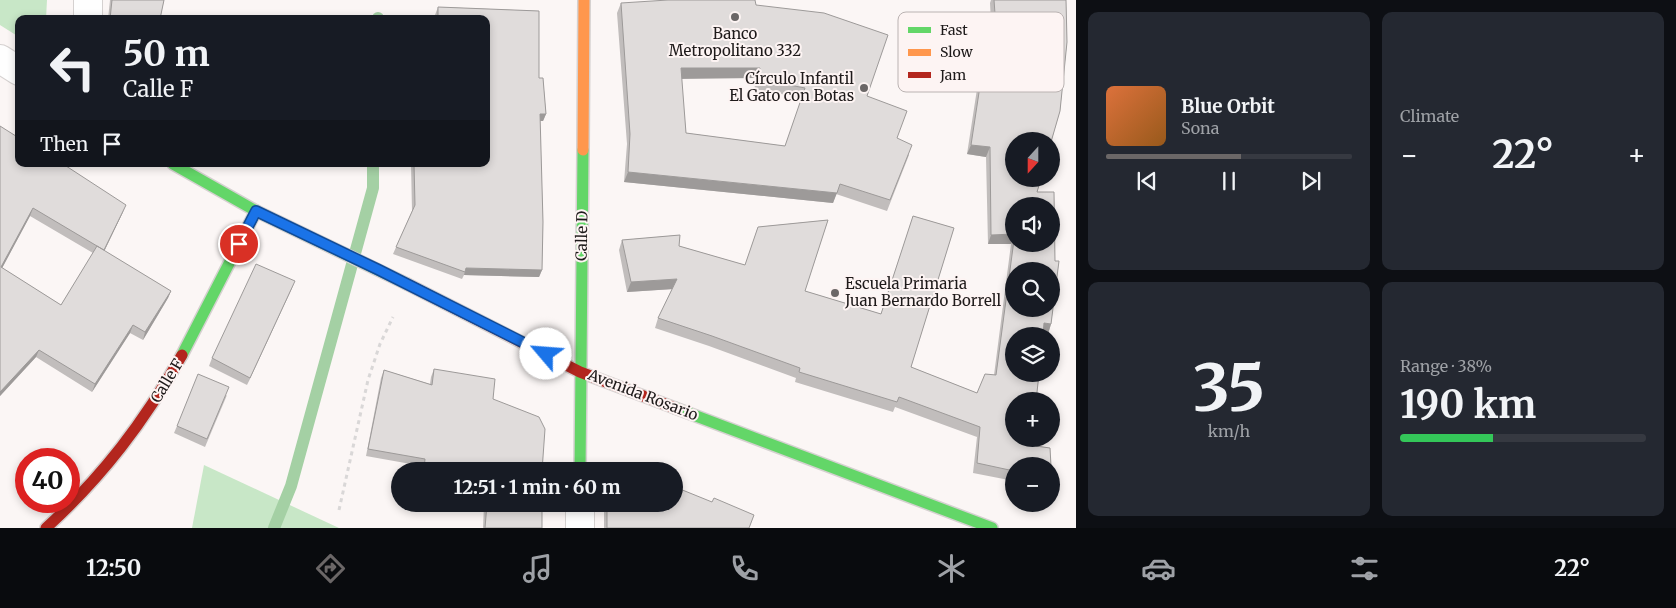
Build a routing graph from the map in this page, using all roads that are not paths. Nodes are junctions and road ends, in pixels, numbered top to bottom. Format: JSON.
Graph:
{"nodes":[{"id":1,"x":88,"y":0,"type":"edge"},
{"id":2,"x":584,"y":0,"type":"edge"},
{"id":3,"x":88,"y":15,"type":"edge"},
{"id":4,"x":0,"y":60,"type":"edge"},
{"id":5,"x":15,"y":69,"type":"edge"},
{"id":6,"x":178,"y":167,"type":"edge"},
{"id":7,"x":256,"y":211,"type":"junction"},
{"id":8,"x":580,"y":372,"type":"junction"},
{"id":9,"x":580,"y":462,"type":"edge"},
{"id":10,"x":580,"y":512,"type":"edge"},
{"id":11,"x":46,"y":528,"type":"edge"},
{"id":12,"x":580,"y":528,"type":"edge"},
{"id":13,"x":992,"y":528,"type":"edge"}],
"edges":[{"from":1,"to":3,"type":"street"},
{"from":2,"to":8,"type":"street","name":"Calle D"},
{"from":4,"to":5,"type":"street"},
{"from":6,"to":7,"type":"street","name":"Avenida Rosario"},
{"from":7,"to":8,"type":"street","name":"Avenida Rosario"},
{"from":7,"to":11,"type":"street","name":"Calle F"},
{"from":8,"to":9,"type":"street","name":"Calle D"},
{"from":8,"to":13,"type":"street","name":"Avenida Rosario"},
{"from":10,"to":12,"type":"street"}]}
